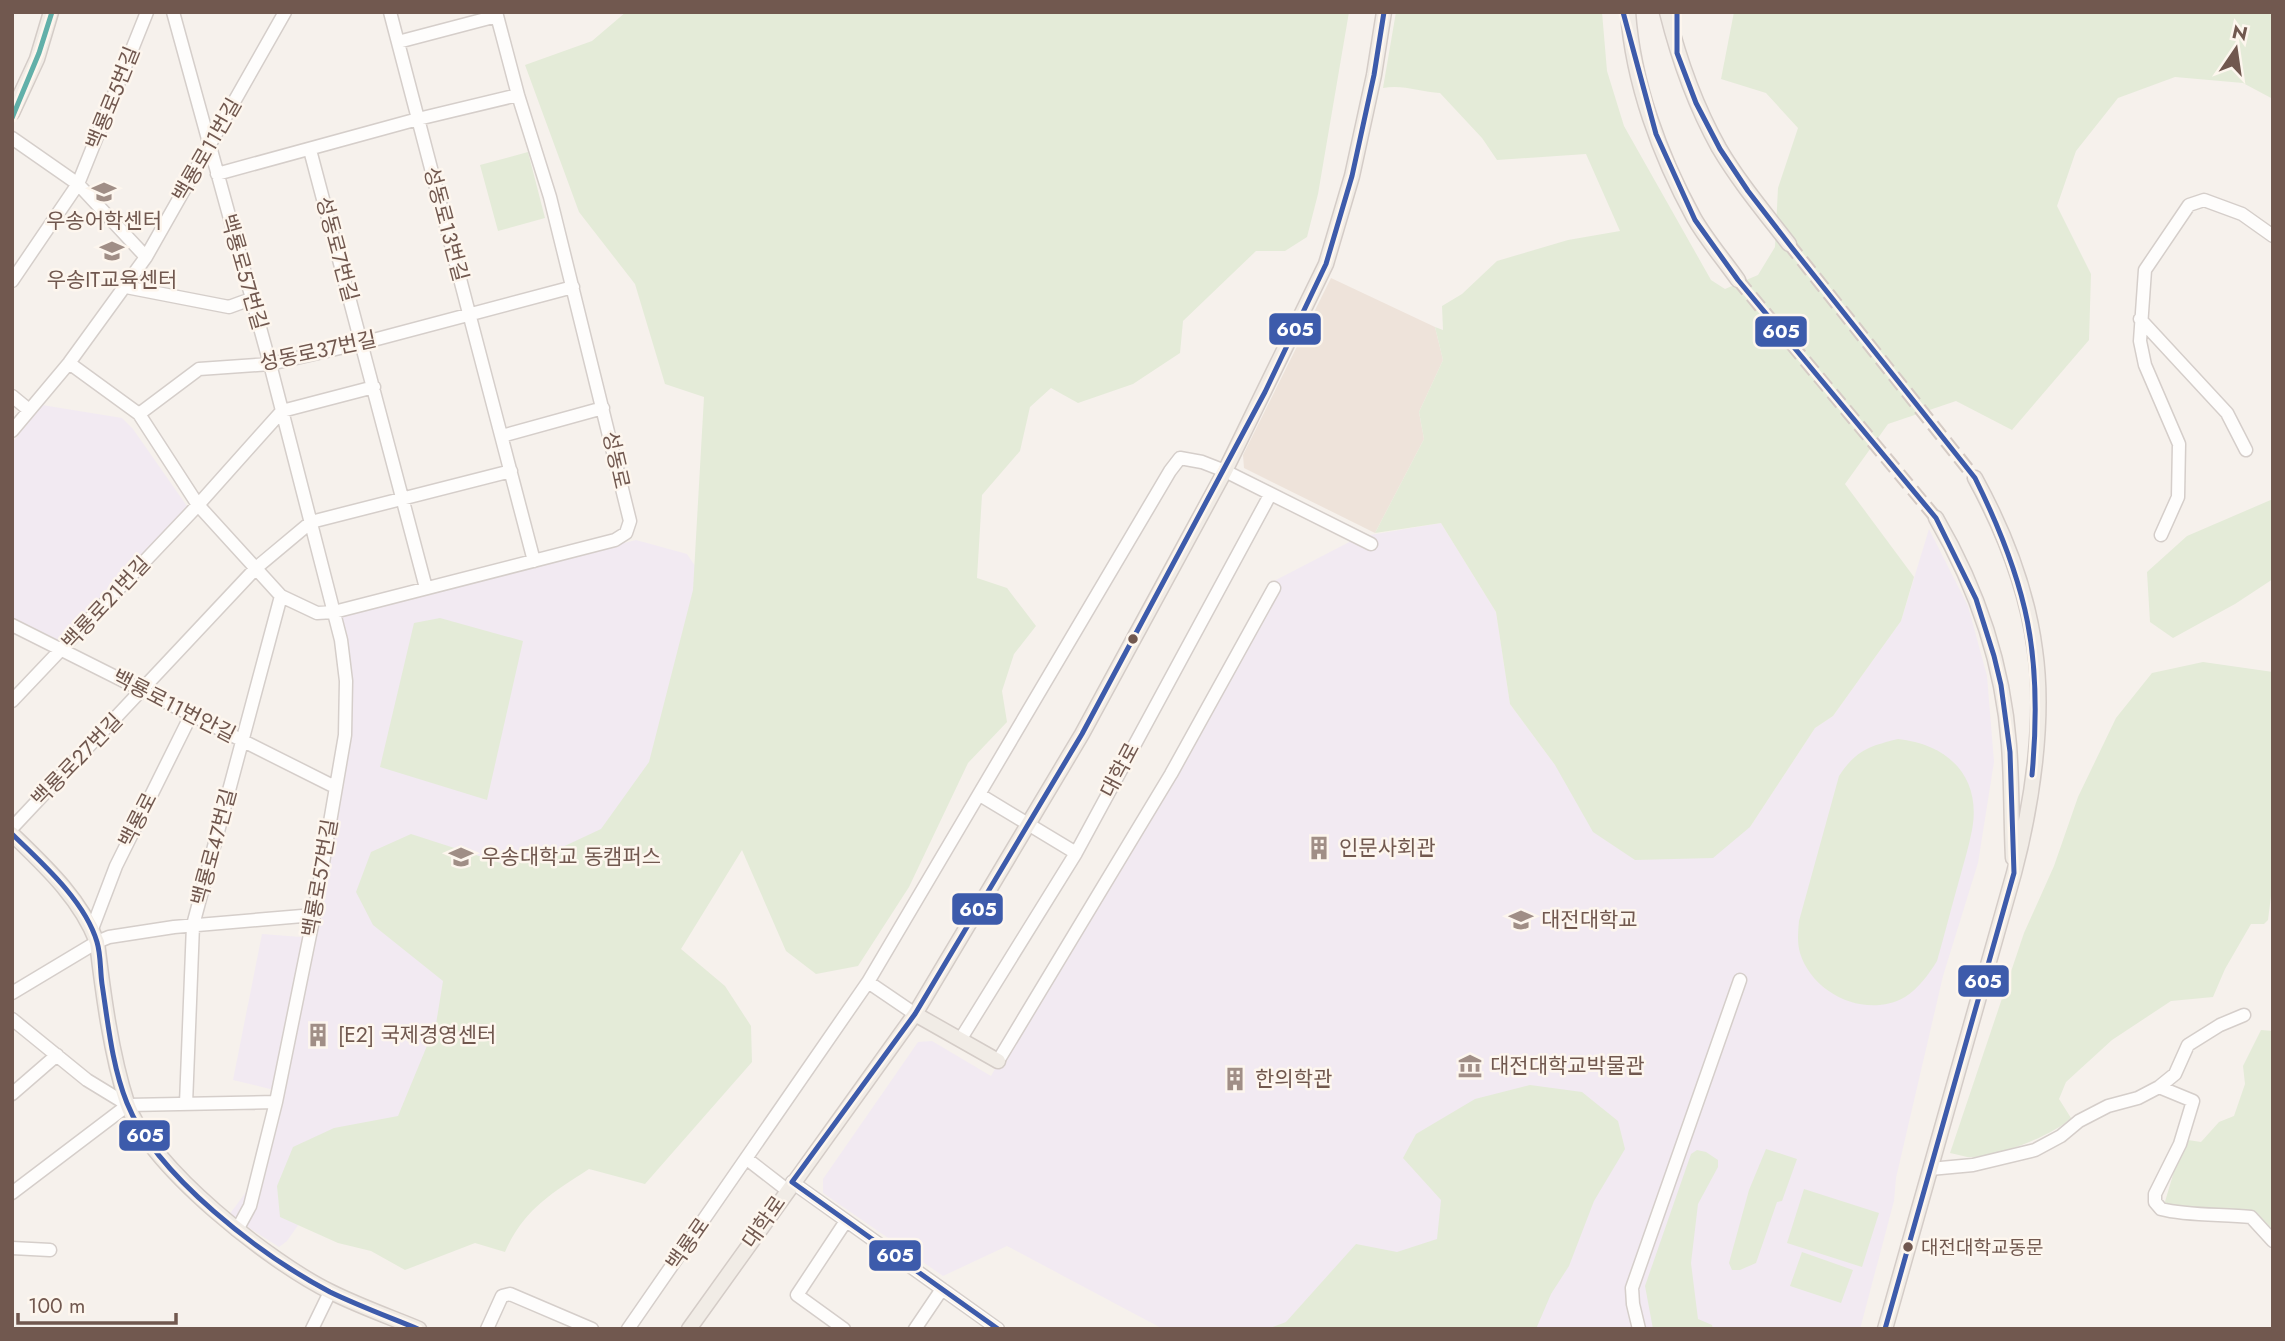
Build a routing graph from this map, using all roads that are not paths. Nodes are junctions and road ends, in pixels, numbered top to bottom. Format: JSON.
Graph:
{"nodes":[{"id":1,"x":51,"y":12,"type":"edge"},
{"id":2,"x":147,"y":12,"type":"edge"},
{"id":3,"x":173,"y":12,"type":"edge"},
{"id":4,"x":285,"y":12,"type":"edge"},
{"id":5,"x":390,"y":12,"type":"edge"},
{"id":6,"x":1384,"y":12,"type":"edge"},
{"id":7,"x":1625,"y":12,"type":"edge"},
{"id":8,"x":1667,"y":12,"type":"edge"},
{"id":9,"x":1677,"y":12,"type":"edge"},
{"id":10,"x":497,"y":14,"type":"edge"},
{"id":11,"x":398,"y":42,"type":"junction"},
{"id":12,"x":1677,"y":53,"type":"junction"},
{"id":13,"x":518,"y":95,"type":"junction"},
{"id":14,"x":12,"y":113,"type":"edge"},
{"id":15,"x":418,"y":119,"type":"junction"},
{"id":16,"x":12,"y":138,"type":"edge"},
{"id":17,"x":211,"y":144,"type":"junction"},
{"id":18,"x":310,"y":150,"type":"junction"},
{"id":19,"x":217,"y":174,"type":"junction"},
{"id":20,"x":79,"y":184,"type":"junction"},
{"id":21,"x":2273,"y":236,"type":"edge"},
{"id":22,"x":1789,"y":244,"type":"tunnel mouth"},
{"id":23,"x":146,"y":257,"type":"junction"},
{"id":24,"x":1738,"y":280,"type":"tunnel mouth"},
{"id":25,"x":12,"y":281,"type":"edge"},
{"id":26,"x":126,"y":287,"type":"junction"},
{"id":27,"x":573,"y":288,"type":"junction"},
{"id":28,"x":251,"y":299,"type":"junction"},
{"id":29,"x":469,"y":314,"type":"junction"},
{"id":30,"x":2140,"y":319,"type":"junction"},
{"id":31,"x":362,"y":343,"type":"junction"},
{"id":32,"x":69,"y":363,"type":"junction"},
{"id":33,"x":270,"y":364,"type":"junction"},
{"id":34,"x":374,"y":387,"type":"junction"},
{"id":35,"x":12,"y":396,"type":"edge"},
{"id":36,"x":603,"y":408,"type":"junction"},
{"id":37,"x":29,"y":410,"type":"junction"},
{"id":38,"x":282,"y":411,"type":"junction"},
{"id":39,"x":139,"y":414,"type":"junction"},
{"id":40,"x":12,"y":431,"type":"edge"},
{"id":41,"x":502,"y":436,"type":"junction"},
{"id":42,"x":2246,"y":450,"type":"dead end"},
{"id":43,"x":511,"y":471,"type":"junction"},
{"id":44,"x":1225,"y":471,"type":"junction"},
{"id":45,"x":1975,"y":478,"type":"tunnel mouth"},
{"id":46,"x":1270,"y":495,"type":"junction"},
{"id":47,"x":402,"y":498,"type":"junction"},
{"id":48,"x":198,"y":505,"type":"junction"},
{"id":49,"x":1936,"y":518,"type":"tunnel mouth"},
{"id":50,"x":311,"y":522,"type":"junction"},
{"id":51,"x":2161,"y":535,"type":"dead end"},
{"id":52,"x":1371,"y":544,"type":"dead end"},
{"id":53,"x":534,"y":561,"type":"junction"},
{"id":54,"x":256,"y":568,"type":"junction"},
{"id":55,"x":426,"y":588,"type":"junction"},
{"id":56,"x":1274,"y":588,"type":"dead end"},
{"id":57,"x":281,"y":596,"type":"junction"},
{"id":58,"x":334,"y":612,"type":"junction"},
{"id":59,"x":12,"y":625,"type":"edge"},
{"id":60,"x":62,"y":650,"type":"junction"},
{"id":61,"x":144,"y":690,"type":"junction"},
{"id":62,"x":12,"y":701,"type":"edge"},
{"id":63,"x":191,"y":715,"type":"junction"},
{"id":64,"x":242,"y":741,"type":"junction"},
{"id":65,"x":335,"y":787,"type":"junction"},
{"id":66,"x":980,"y":795,"type":"junction"},
{"id":67,"x":1027,"y":824,"type":"junction"},
{"id":68,"x":12,"y":828,"type":"edge"},
{"id":69,"x":12,"y":834,"type":"edge"},
{"id":70,"x":1076,"y":853,"type":"junction"},
{"id":71,"x":2014,"y":873,"type":"junction"},
{"id":72,"x":314,"y":915,"type":"junction"},
{"id":73,"x":193,"y":925,"type":"junction"},
{"id":74,"x":95,"y":935,"type":"junction"},
{"id":75,"x":1740,"y":980,"type":"dead end"},
{"id":76,"x":868,"y":982,"type":"junction"},
{"id":77,"x":12,"y":993,"type":"edge"},
{"id":78,"x":915,"y":1014,"type":"junction"},
{"id":79,"x":2244,"y":1015,"type":"dead end"},
{"id":80,"x":12,"y":1019,"type":"edge"},
{"id":81,"x":960,"y":1040,"type":"junction"},
{"id":82,"x":57,"y":1055,"type":"junction"},
{"id":83,"x":998,"y":1061,"type":"joint"},
{"id":84,"x":2159,"y":1087,"type":"junction"},
{"id":85,"x":12,"y":1094,"type":"edge"},
{"id":86,"x":276,"y":1102,"type":"junction"},
{"id":87,"x":186,"y":1104,"type":"junction"},
{"id":88,"x":128,"y":1105,"type":"junction"},
{"id":89,"x":747,"y":1159,"type":"junction"},
{"id":90,"x":1930,"y":1169,"type":"junction"},
{"id":91,"x":790,"y":1186,"type":"junction"},
{"id":92,"x":12,"y":1193,"type":"edge"},
{"id":93,"x":846,"y":1222,"type":"junction"},
{"id":94,"x":237,"y":1230,"type":"junction"},
{"id":95,"x":2273,"y":1241,"type":"edge"},
{"id":96,"x":12,"y":1248,"type":"edge"},
{"id":97,"x":50,"y":1250,"type":"dead end"},
{"id":98,"x":942,"y":1289,"type":"junction"},
{"id":99,"x":330,"y":1292,"type":"junction"},
{"id":100,"x":312,"y":1329,"type":"edge"},
{"id":101,"x":419,"y":1329,"type":"edge"},
{"id":102,"x":487,"y":1329,"type":"edge"},
{"id":103,"x":592,"y":1329,"type":"edge"},
{"id":104,"x":628,"y":1329,"type":"edge"},
{"id":105,"x":689,"y":1329,"type":"edge"},
{"id":106,"x":844,"y":1329,"type":"edge"},
{"id":107,"x":915,"y":1329,"type":"edge"},
{"id":108,"x":998,"y":1329,"type":"edge"},
{"id":109,"x":1639,"y":1329,"type":"edge"},
{"id":110,"x":1885,"y":1329,"type":"edge"}],
"edges":[{"from":1,"to":14,"type":"main road"},
{"from":2,"to":20,"type":"street","name":"백룡로5번길"},
{"from":3,"to":17,"type":"street","name":"백룡로57번길"},
{"from":4,"to":17,"type":"street","name":"백룡로11번길"},
{"from":5,"to":11,"type":"street","name":"성동로13번길"},
{"from":6,"to":44,"type":"main road","name":"대학로"},
{"from":7,"to":24,"type":"main road"},
{"from":8,"to":12,"type":"main road"},
{"from":9,"to":12,"type":"main road"},
{"from":10,"to":11,"type":"street","name":"성동로"},
{"from":10,"to":13,"type":"street","name":"성동로"},
{"from":11,"to":15,"type":"street","name":"성동로13번길"},
{"from":12,"to":22,"type":"main road"},
{"from":13,"to":15,"type":"street"},
{"from":13,"to":27,"type":"street","name":"성동로"},
{"from":15,"to":18,"type":"street"},
{"from":15,"to":29,"type":"street","name":"성동로13번길"},
{"from":16,"to":20,"type":"street"},
{"from":17,"to":19,"type":"street","name":"백룡로57번길"},
{"from":17,"to":23,"type":"street","name":"백룡로11번길"},
{"from":18,"to":19,"type":"street"},
{"from":18,"to":31,"type":"street","name":"성동로7번길"},
{"from":19,"to":28,"type":"street","name":"백룡로57번길"},
{"from":20,"to":23,"type":"street"},
{"from":20,"to":25,"type":"street","name":"백룡로5번길"},
{"from":21,"to":30,"type":"street"},
{"from":23,"to":26,"type":"street","name":"백룡로11번길"},
{"from":26,"to":28,"type":"street"},
{"from":26,"to":32,"type":"street","name":"백룡로11번길"},
{"from":27,"to":29,"type":"street","name":"성동로37번길"},
{"from":27,"to":36,"type":"street","name":"성동로"},
{"from":28,"to":33,"type":"street","name":"백룡로57번길"},
{"from":29,"to":31,"type":"street","name":"성동로37번길"},
{"from":29,"to":41,"type":"street","name":"성동로13번길"},
{"from":30,"to":42,"type":"street"},
{"from":30,"to":51,"type":"street"},
{"from":31,"to":33,"type":"street","name":"성동로37번길"},
{"from":31,"to":34,"type":"street","name":"성동로7번길"},
{"from":32,"to":37,"type":"street","name":"백룡로11번길"},
{"from":32,"to":39,"type":"street"},
{"from":33,"to":38,"type":"street","name":"백룡로57번길"},
{"from":33,"to":39,"type":"street","name":"성동로37번길"},
{"from":34,"to":38,"type":"street"},
{"from":34,"to":47,"type":"street","name":"성동로7번길"},
{"from":35,"to":37,"type":"street"},
{"from":36,"to":41,"type":"street"},
{"from":36,"to":53,"type":"street","name":"성동로"},
{"from":37,"to":40,"type":"street","name":"백룡로11번길"},
{"from":38,"to":48,"type":"street","name":"백룡로21번길"},
{"from":38,"to":50,"type":"street","name":"백룡로57번길"},
{"from":39,"to":48,"type":"street"},
{"from":41,"to":43,"type":"street","name":"성동로13번길"},
{"from":43,"to":47,"type":"street"},
{"from":43,"to":53,"type":"street","name":"성동로13번길"},
{"from":44,"to":46,"type":"street"},
{"from":44,"to":66,"type":"street"},
{"from":44,"to":67,"type":"main road","name":"대학로"},
{"from":45,"to":71,"type":"main road"},
{"from":46,"to":52,"type":"street"},
{"from":46,"to":70,"type":"street","name":"대학로"},
{"from":47,"to":50,"type":"street"},
{"from":47,"to":55,"type":"street","name":"성동로7번길"},
{"from":48,"to":54,"type":"street"},
{"from":48,"to":60,"type":"street","name":"백룡로21번길"},
{"from":49,"to":71,"type":"main road"},
{"from":50,"to":54,"type":"street","name":"백룡로27번길"},
{"from":50,"to":58,"type":"street","name":"백룡로57번길"},
{"from":53,"to":55,"type":"street","name":"성동로"},
{"from":54,"to":57,"type":"street"},
{"from":54,"to":61,"type":"street","name":"백룡로27번길"},
{"from":55,"to":58,"type":"street","name":"성동로"},
{"from":56,"to":83,"type":"street"},
{"from":57,"to":58,"type":"street"},
{"from":57,"to":64,"type":"street","name":"백룡로47번길"},
{"from":58,"to":65,"type":"street","name":"백룡로57번길"},
{"from":59,"to":60,"type":"street","name":"백룡로11번안길"},
{"from":60,"to":61,"type":"street","name":"백룡로11번안길"},
{"from":60,"to":62,"type":"street","name":"백룡로21번길"},
{"from":61,"to":63,"type":"street","name":"백룡로11번안길"},
{"from":61,"to":68,"type":"street","name":"백룡로27번길"},
{"from":63,"to":64,"type":"street","name":"백룡로11번안길"},
{"from":63,"to":74,"type":"street","name":"백룡로"},
{"from":64,"to":65,"type":"street","name":"백룡로11번안길"},
{"from":64,"to":73,"type":"street","name":"백룡로47번길"},
{"from":65,"to":72,"type":"street","name":"백룡로57번길"},
{"from":66,"to":67,"type":"street"},
{"from":66,"to":76,"type":"street"},
{"from":67,"to":70,"type":"street"},
{"from":67,"to":78,"type":"main road","name":"대학로"},
{"from":69,"to":74,"type":"main road","name":"백룡로"},
{"from":70,"to":81,"type":"street","name":"대학로"},
{"from":71,"to":90,"type":"main road"},
{"from":72,"to":73,"type":"street"},
{"from":72,"to":86,"type":"street","name":"백룡로57번길"},
{"from":73,"to":74,"type":"street"},
{"from":73,"to":87,"type":"street","name":"백룡로47번길"},
{"from":74,"to":77,"type":"street"},
{"from":74,"to":88,"type":"main road","name":"백룡로"},
{"from":75,"to":109,"type":"street"},
{"from":76,"to":78,"type":"street"},
{"from":76,"to":89,"type":"street"},
{"from":78,"to":81,"type":"main road"},
{"from":78,"to":91,"type":"main road","name":"대학로"},
{"from":79,"to":84,"type":"street"},
{"from":80,"to":82,"type":"street"},
{"from":81,"to":83,"type":"main road"},
{"from":82,"to":85,"type":"street"},
{"from":82,"to":88,"type":"street"},
{"from":84,"to":90,"type":"street"},
{"from":84,"to":95,"type":"street"},
{"from":86,"to":87,"type":"street"},
{"from":86,"to":94,"type":"street","name":"백룡로57번길"},
{"from":87,"to":88,"type":"street"},
{"from":88,"to":92,"type":"street"},
{"from":88,"to":94,"type":"main road","name":"백룡로"},
{"from":89,"to":91,"type":"street"},
{"from":89,"to":104,"type":"street","name":"백룡로"},
{"from":90,"to":110,"type":"main road"},
{"from":91,"to":93,"type":"street"},
{"from":91,"to":105,"type":"main road","name":"대학로"},
{"from":93,"to":98,"type":"street"},
{"from":93,"to":106,"type":"street"},
{"from":94,"to":99,"type":"main road","name":"백룡로"},
{"from":96,"to":97,"type":"street"},
{"from":98,"to":107,"type":"street"},
{"from":98,"to":108,"type":"street"},
{"from":99,"to":100,"type":"street"},
{"from":99,"to":101,"type":"main road","name":"백룡로"},
{"from":102,"to":103,"type":"street"}]}
